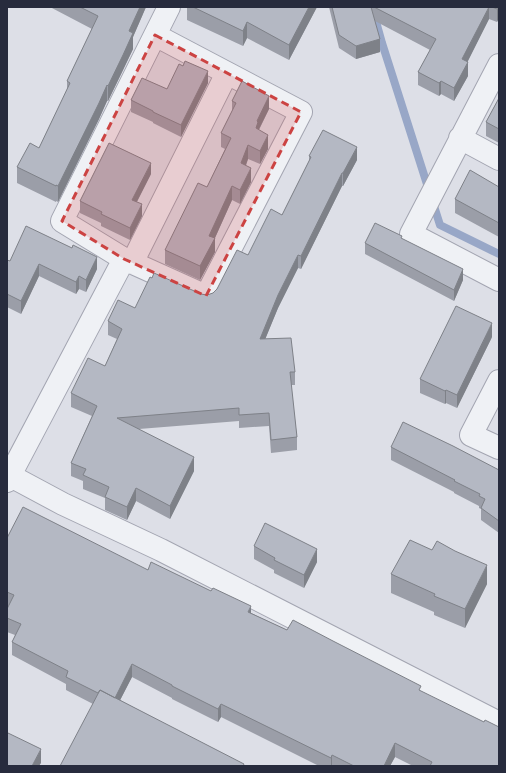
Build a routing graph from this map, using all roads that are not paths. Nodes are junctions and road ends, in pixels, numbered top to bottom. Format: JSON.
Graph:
{"nodes":[{"id":1,"x":169,"y":7,"type":"edge"},
{"id":2,"x":155,"y":35,"type":"junction"},
{"id":3,"x":499,"y":65,"type":"edge"},
{"id":4,"x":227,"y":73,"type":"junction"},
{"id":5,"x":460,"y":138,"type":"junction"},
{"id":6,"x":499,"y":159,"type":"edge"},
{"id":7,"x":128,"y":261,"type":"junction"},
{"id":8,"x":499,"y":280,"type":"edge"},
{"id":9,"x":499,"y":382,"type":"edge"},
{"id":10,"x":499,"y":448,"type":"edge"},
{"id":11,"x":8,"y":477,"type":"edge"},
{"id":12,"x":499,"y":723,"type":"edge"}],
"edges":[{"from":1,"to":2,"type":"street"},
{"from":2,"to":4,"type":"street"},
{"from":2,"to":7,"type":"street"},
{"from":3,"to":5,"type":"street"},
{"from":4,"to":7,"type":"street"},
{"from":4,"to":7,"type":"street"},
{"from":5,"to":6,"type":"street"},
{"from":5,"to":8,"type":"street"},
{"from":7,"to":11,"type":"street"},
{"from":9,"to":10,"type":"street"},
{"from":11,"to":12,"type":"street"}]}
